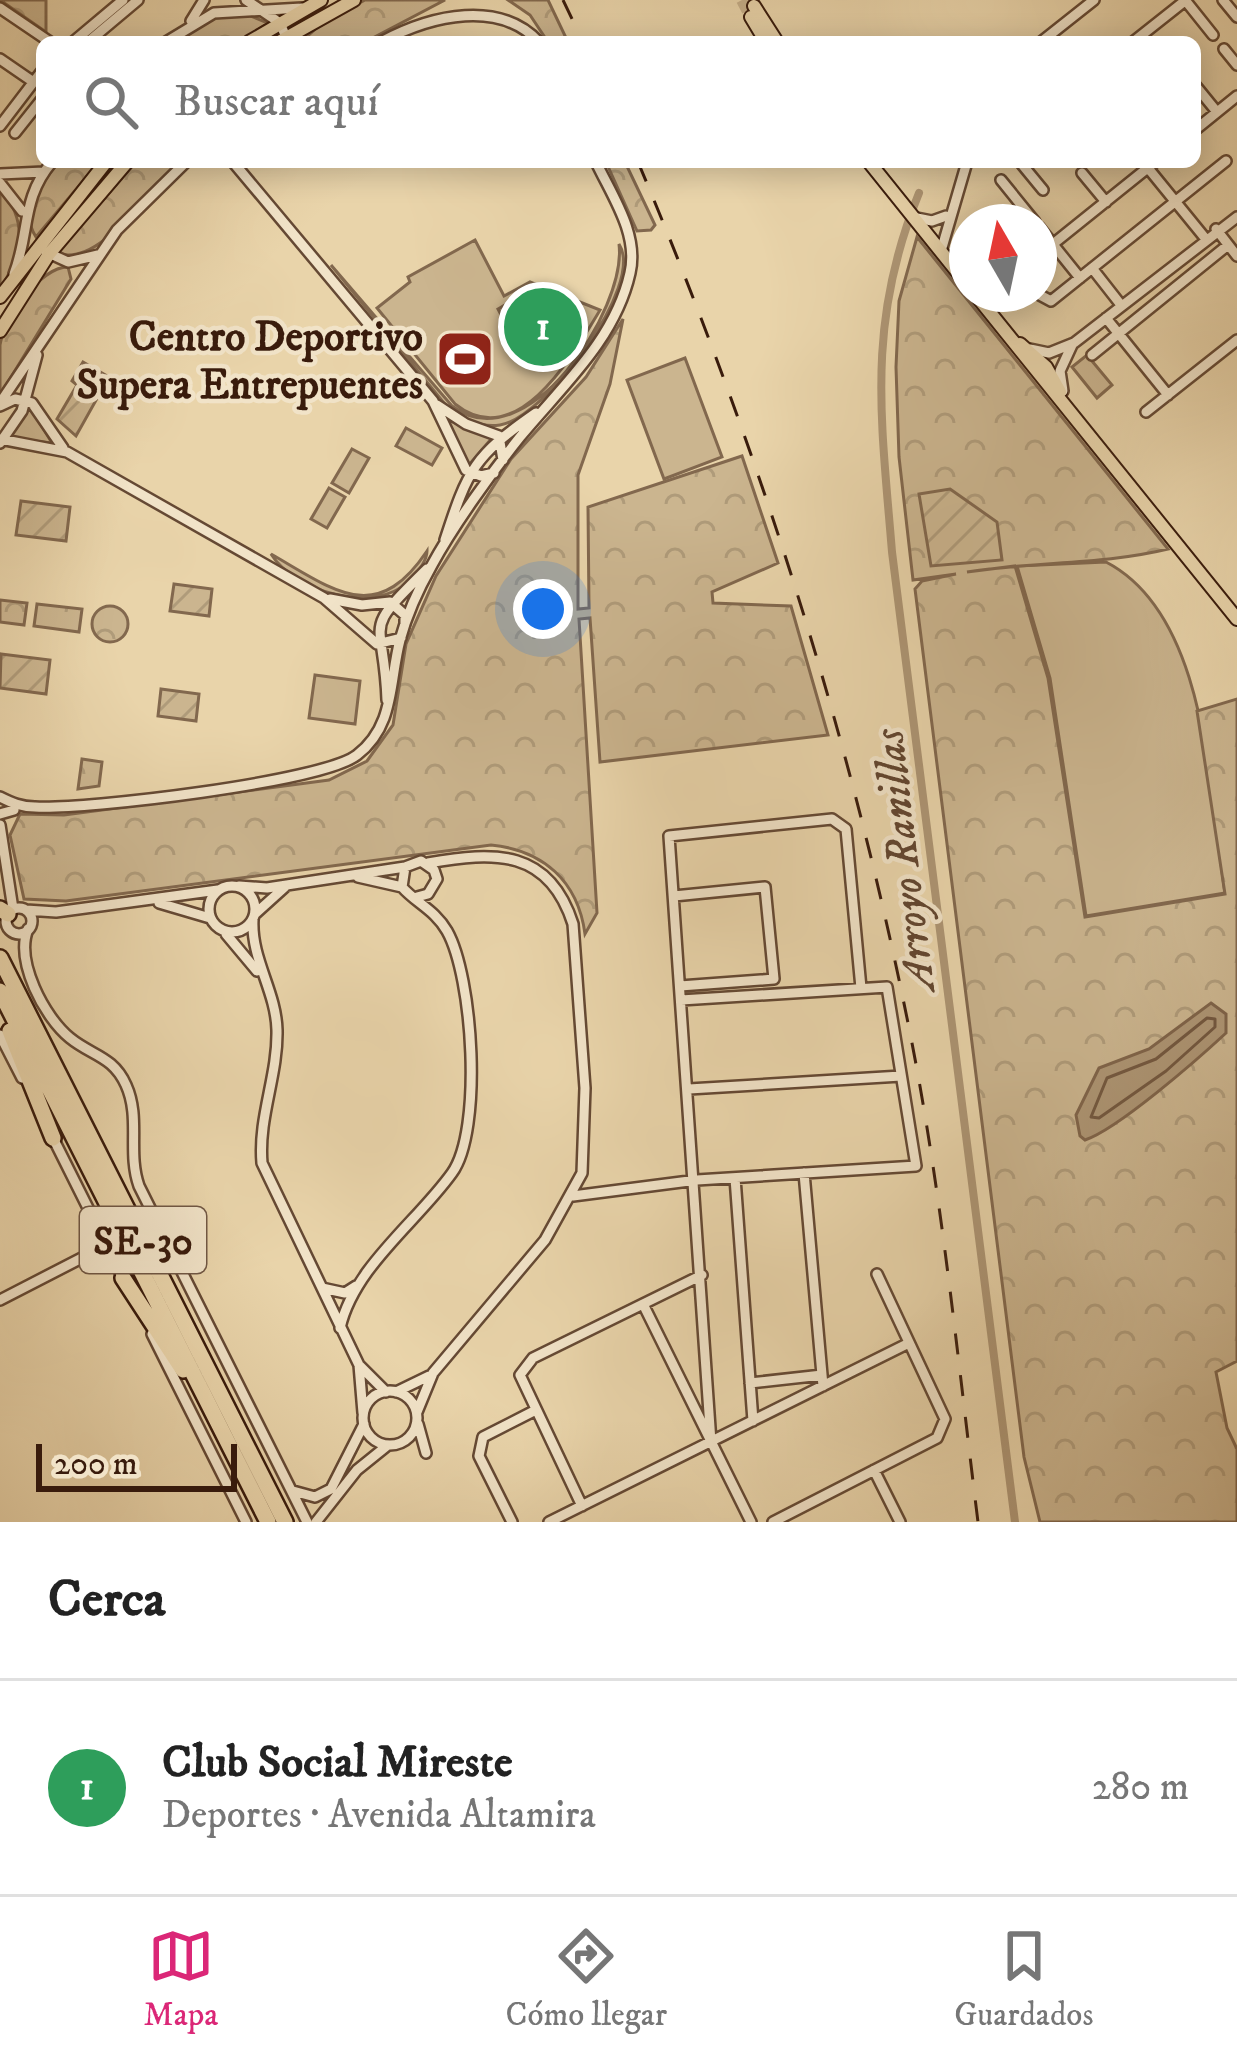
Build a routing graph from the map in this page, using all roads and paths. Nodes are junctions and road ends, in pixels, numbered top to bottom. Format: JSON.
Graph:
{"nodes":[{"id":1,"x":123,"y":0,"type":"edge"},
{"id":2,"x":138,"y":0,"type":"edge"},
{"id":3,"x":204,"y":0,"type":"edge"},
{"id":4,"x":246,"y":0,"type":"edge"},
{"id":5,"x":354,"y":0,"type":"edge"},
{"id":6,"x":1094,"y":0,"type":"edge"},
{"id":7,"x":1185,"y":0,"type":"edge"},
{"id":8,"x":1223,"y":0,"type":"edge"},
{"id":9,"x":314,"y":3,"type":"edge"},
{"id":10,"x":0,"y":8,"type":"edge"},
{"id":11,"x":257,"y":11,"type":"junction"},
{"id":12,"x":1237,"y":17,"type":"edge"},
{"id":13,"x":280,"y":22,"type":"junction"},
{"id":14,"x":189,"y":23,"type":"junction"},
{"id":15,"x":1150,"y":29,"type":"junction"},
{"id":16,"x":101,"y":31,"type":"junction"},
{"id":17,"x":1213,"y":35,"type":"dead end"},
{"id":18,"x":41,"y":36,"type":"edge"},
{"id":19,"x":80,"y":36,"type":"edge"},
{"id":20,"x":95,"y":36,"type":"edge"},
{"id":21,"x":106,"y":36,"type":"edge"},
{"id":22,"x":173,"y":36,"type":"edge"},
{"id":23,"x":258,"y":36,"type":"edge"},
{"id":24,"x":284,"y":36,"type":"edge"},
{"id":25,"x":292,"y":36,"type":"edge"},
{"id":26,"x":392,"y":36,"type":"edge"},
{"id":27,"x":534,"y":36,"type":"edge"},
{"id":28,"x":763,"y":36,"type":"edge"},
{"id":29,"x":772,"y":36,"type":"edge"},
{"id":30,"x":1049,"y":36,"type":"edge"},
{"id":31,"x":1141,"y":36,"type":"edge"},
{"id":32,"x":1155,"y":36,"type":"edge"},
{"id":33,"x":1224,"y":49,"type":"dead end"},
{"id":34,"x":0,"y":58,"type":"edge"},
{"id":35,"x":1237,"y":65,"type":"edge"},
{"id":36,"x":36,"y":77,"type":"edge"},
{"id":37,"x":32,"y":81,"type":"junction"},
{"id":38,"x":1201,"y":92,"type":"edge"},
{"id":39,"x":1237,"y":96,"type":"edge"},
{"id":40,"x":36,"y":107,"type":"edge"},
{"id":41,"x":4,"y":112,"type":"edge"},
{"id":42,"x":1217,"y":112,"type":"junction"},
{"id":43,"x":1201,"y":125,"type":"edge"},
{"id":44,"x":0,"y":126,"type":"edge"},
{"id":45,"x":16,"y":133,"type":"dead end"},
{"id":46,"x":1226,"y":161,"type":"dead end"},
{"id":47,"x":47,"y":168,"type":"edge"},
{"id":48,"x":100,"y":168,"type":"edge"},
{"id":49,"x":122,"y":168,"type":"edge"},
{"id":50,"x":180,"y":168,"type":"edge"},
{"id":51,"x":245,"y":168,"type":"edge"},
{"id":52,"x":599,"y":168,"type":"edge"},
{"id":53,"x":874,"y":168,"type":"edge"},
{"id":54,"x":965,"y":168,"type":"edge"},
{"id":55,"x":1025,"y":168,"type":"edge"},
{"id":56,"x":1148,"y":168,"type":"edge"},
{"id":57,"x":44,"y":172,"type":"junction"},
{"id":58,"x":1082,"y":173,"type":"dead end"},
{"id":59,"x":0,"y":178,"type":"edge"},
{"id":60,"x":1000,"y":180,"type":"dead end"},
{"id":61,"x":1043,"y":190,"type":"dead end"},
{"id":62,"x":1175,"y":201,"type":"junction"},
{"id":63,"x":1106,"y":202,"type":"junction"},
{"id":64,"x":1020,"y":204,"type":"edge"},
{"id":65,"x":948,"y":212,"type":"junction"},
{"id":66,"x":23,"y":214,"type":"junction"},
{"id":67,"x":1237,"y":217,"type":"edge"},
{"id":68,"x":915,"y":218,"type":"junction"},
{"id":69,"x":1216,"y":229,"type":"junction"},
{"id":70,"x":1205,"y":238,"type":"junction"},
{"id":71,"x":32,"y":241,"type":"junction"},
{"id":72,"x":1057,"y":241,"type":"edge"},
{"id":73,"x":940,"y":242,"type":"junction"},
{"id":74,"x":1228,"y":245,"type":"junction"},
{"id":75,"x":1057,"y":249,"type":"edge"},
{"id":76,"x":50,"y":254,"type":"junction"},
{"id":77,"x":98,"y":255,"type":"junction"},
{"id":78,"x":949,"y":256,"type":"edge"},
{"id":79,"x":1237,"y":256,"type":"edge"},
{"id":80,"x":68,"y":262,"type":"junction"},
{"id":81,"x":1092,"y":268,"type":"junction"},
{"id":82,"x":1080,"y":278,"type":"junction"},
{"id":83,"x":73,"y":290,"type":"junction"},
{"id":84,"x":1057,"y":296,"type":"edge"},
{"id":85,"x":0,"y":297,"type":"edge"},
{"id":86,"x":1121,"y":305,"type":"junction"},
{"id":87,"x":989,"y":312,"type":"edge"},
{"id":88,"x":1106,"y":318,"type":"junction"},
{"id":89,"x":0,"y":331,"type":"edge"},
{"id":90,"x":1005,"y":332,"type":"junction"},
{"id":91,"x":1118,"y":334,"type":"junction"},
{"id":92,"x":43,"y":338,"type":"junction"},
{"id":93,"x":1237,"y":340,"type":"edge"},
{"id":94,"x":1074,"y":343,"type":"junction"},
{"id":95,"x":1092,"y":355,"type":"dead end"},
{"id":96,"x":1043,"y":356,"type":"junction"},
{"id":97,"x":1052,"y":373,"type":"junction"},
{"id":98,"x":559,"y":395,"type":"junction"},
{"id":99,"x":1168,"y":395,"type":"junction"},
{"id":100,"x":24,"y":400,"type":"junction"},
{"id":101,"x":433,"y":401,"type":"junction"},
{"id":102,"x":0,"y":404,"type":"edge"},
{"id":103,"x":1146,"y":412,"type":"dead end"},
{"id":104,"x":499,"y":436,"type":"junction"},
{"id":105,"x":0,"y":441,"type":"edge"},
{"id":106,"x":67,"y":452,"type":"junction"},
{"id":107,"x":502,"y":460,"type":"junction"},
{"id":108,"x":494,"y":472,"type":"junction"},
{"id":109,"x":469,"y":473,"type":"junction"},
{"id":110,"x":442,"y":550,"type":"junction"},
{"id":111,"x":433,"y":564,"type":"junction"},
{"id":112,"x":324,"y":598,"type":"junction"},
{"id":113,"x":390,"y":602,"type":"junction"},
{"id":114,"x":1237,"y":619,"type":"edge"},
{"id":115,"x":405,"y":624,"type":"junction"},
{"id":116,"x":401,"y":638,"type":"junction"},
{"id":117,"x":377,"y":644,"type":"junction"},
{"id":118,"x":387,"y":711,"type":"junction"},
{"id":119,"x":0,"y":797,"type":"edge"},
{"id":120,"x":15,"y":807,"type":"junction"},
{"id":121,"x":0,"y":814,"type":"edge"},
{"id":122,"x":2,"y":829,"type":"edge"},
{"id":123,"x":465,"y":858,"type":"junction"},
{"id":124,"x":428,"y":863,"type":"junction"},
{"id":125,"x":405,"y":867,"type":"junction"},
{"id":126,"x":334,"y":874,"type":"junction"},
{"id":127,"x":296,"y":880,"type":"junction"},
{"id":128,"x":436,"y":883,"type":"junction"},
{"id":129,"x":239,"y":886,"type":"junction"},
{"id":130,"x":402,"y":887,"type":"junction"},
{"id":131,"x":218,"y":890,"type":"junction"},
{"id":132,"x":674,"y":896,"type":"junction"},
{"id":133,"x":417,"y":897,"type":"junction"},
{"id":134,"x":130,"y":902,"type":"junction"},
{"id":135,"x":14,"y":910,"type":"edge"},
{"id":136,"x":56,"y":912,"type":"junction"},
{"id":137,"x":254,"y":916,"type":"junction"},
{"id":138,"x":438,"y":916,"type":"junction"},
{"id":139,"x":210,"y":918,"type":"junction"},
{"id":140,"x":30,"y":927,"type":"junction"},
{"id":141,"x":220,"y":929,"type":"junction"},
{"id":142,"x":0,"y":958,"type":"edge"},
{"id":143,"x":267,"y":986,"type":"junction"},
{"id":144,"x":680,"y":986,"type":"junction"},
{"id":145,"x":861,"y":988,"type":"junction"},
{"id":146,"x":0,"y":991,"type":"edge"},
{"id":147,"x":681,"y":1000,"type":"junction"},
{"id":148,"x":0,"y":1006,"type":"edge"},
{"id":149,"x":0,"y":1035,"type":"edge"},
{"id":150,"x":901,"y":1076,"type":"junction"},
{"id":151,"x":689,"y":1089,"type":"junction"},
{"id":152,"x":53,"y":1138,"type":"junction"},
{"id":153,"x":582,"y":1173,"type":"junction"},
{"id":154,"x":804,"y":1173,"type":"junction"},
{"id":155,"x":735,"y":1178,"type":"junction"},
{"id":156,"x":697,"y":1180,"type":"junction"},
{"id":157,"x":607,"y":1189,"type":"junction"},
{"id":158,"x":573,"y":1196,"type":"junction"},
{"id":159,"x":107,"y":1245,"type":"junction"},
{"id":160,"x":702,"y":1274,"type":"junction"},
{"id":161,"x":877,"y":1274,"type":"dead end"},
{"id":162,"x":123,"y":1278,"type":"junction"},
{"id":163,"x":360,"y":1283,"type":"junction"},
{"id":164,"x":319,"y":1286,"type":"junction"},
{"id":165,"x":0,"y":1300,"type":"edge"},
{"id":166,"x":643,"y":1304,"type":"junction"},
{"id":167,"x":340,"y":1328,"type":"junction"},
{"id":168,"x":909,"y":1343,"type":"junction"},
{"id":169,"x":358,"y":1365,"type":"junction"},
{"id":170,"x":434,"y":1373,"type":"junction"},
{"id":171,"x":823,"y":1381,"type":"junction"},
{"id":172,"x":751,"y":1383,"type":"junction"},
{"id":173,"x":390,"y":1392,"type":"junction"},
{"id":174,"x":210,"y":1406,"type":"junction"},
{"id":175,"x":534,"y":1411,"type":"junction"},
{"id":176,"x":417,"y":1417,"type":"junction"},
{"id":177,"x":364,"y":1419,"type":"junction"},
{"id":178,"x":753,"y":1421,"type":"junction"},
{"id":179,"x":711,"y":1442,"type":"junction"},
{"id":180,"x":393,"y":1445,"type":"junction"},
{"id":181,"x":874,"y":1470,"type":"junction"},
{"id":182,"x":291,"y":1490,"type":"junction"},
{"id":183,"x":582,"y":1506,"type":"junction"},
{"id":184,"x":268,"y":1521,"type":"edge"},
{"id":185,"x":246,"y":1522,"type":"edge"},
{"id":186,"x":285,"y":1522,"type":"edge"},
{"id":187,"x":307,"y":1522,"type":"edge"},
{"id":188,"x":316,"y":1522,"type":"edge"},
{"id":189,"x":512,"y":1522,"type":"edge"},
{"id":190,"x":549,"y":1522,"type":"edge"},
{"id":191,"x":751,"y":1522,"type":"edge"},
{"id":192,"x":773,"y":1522,"type":"edge"},
{"id":193,"x":901,"y":1522,"type":"edge"}],
"edges":[{"from":1,"to":19,"type":"street"},
{"from":2,"to":16,"type":"street"},
{"from":3,"to":14,"type":"street"},
{"from":4,"to":11,"type":"street"},
{"from":5,"to":25,"type":"main road"},
{"from":6,"to":30,"type":"street"},
{"from":7,"to":15,"type":"street"},
{"from":7,"to":17,"type":"street"},
{"from":8,"to":12,"type":"street"},
{"from":9,"to":11,"type":"street"},
{"from":9,"to":13,"type":"main road"},
{"from":10,"to":18,"type":"street"},
{"from":11,"to":13,"type":"street"},
{"from":11,"to":14,"type":"street"},
{"from":13,"to":23,"type":"main road"},
{"from":13,"to":24,"type":"street"},
{"from":14,"to":22,"type":"street"},
{"from":15,"to":31,"type":"street"},
{"from":15,"to":32,"type":"street"},
{"from":16,"to":20,"type":"street"},
{"from":16,"to":21,"type":"street"},
{"from":26,"to":27,"type":"street"},
{"from":28,"to":29,"type":"main road"},
{"from":33,"to":35,"type":"street"},
{"from":34,"to":37,"type":"street"},
{"from":36,"to":37,"type":"street"},
{"from":37,"to":41,"type":"street"},
{"from":38,"to":42,"type":"street"},
{"from":39,"to":42,"type":"street"},
{"from":40,"to":45,"type":"street"},
{"from":41,"to":44,"type":"street"},
{"from":42,"to":43,"type":"street"},
{"from":46,"to":62,"type":"street"},
{"from":47,"to":57,"type":"street"},
{"from":48,"to":71,"type":"main road"},
{"from":49,"to":76,"type":"main road"},
{"from":50,"to":77,"type":"street"},
{"from":51,"to":101,"type":"street"},
{"from":52,"to":98,"type":"street"},
{"from":53,"to":68,"type":"main road"},
{"from":54,"to":65,"type":"street"},
{"from":55,"to":61,"type":"street"},
{"from":56,"to":62,"type":"street"},
{"from":56,"to":63,"type":"street"},
{"from":57,"to":59,"type":"street"},
{"from":57,"to":66,"type":"street"},
{"from":58,"to":63,"type":"street"},
{"from":59,"to":66,"type":"street"},
{"from":60,"to":64,"type":"street"},
{"from":62,"to":70,"type":"street"},
{"from":62,"to":81,"type":"street"},
{"from":63,"to":72,"type":"street"},
{"from":65,"to":68,"type":"street"},
{"from":65,"to":73,"type":"street"},
{"from":66,"to":71,"type":"street"},
{"from":67,"to":69,"type":"street"},
{"from":68,"to":73,"type":"main road"},
{"from":69,"to":70,"type":"street"},
{"from":69,"to":74,"type":"street"},
{"from":70,"to":86,"type":"street"},
{"from":71,"to":76,"type":"street"},
{"from":71,"to":85,"type":"main road"},
{"from":73,"to":78,"type":"main road"},
{"from":74,"to":79,"type":"street"},
{"from":74,"to":91,"type":"street"},
{"from":75,"to":82,"type":"street"},
{"from":76,"to":80,"type":"street"},
{"from":76,"to":89,"type":"main road"},
{"from":77,"to":80,"type":"street"},
{"from":77,"to":83,"type":"street"},
{"from":80,"to":83,"type":"street"},
{"from":81,"to":82,"type":"street"},
{"from":81,"to":86,"type":"street"},
{"from":82,"to":84,"type":"street"},
{"from":83,"to":92,"type":"street"},
{"from":86,"to":88,"type":"street"},
{"from":87,"to":90,"type":"main road"},
{"from":88,"to":91,"type":"street"},
{"from":88,"to":94,"type":"street"},
{"from":90,"to":96,"type":"main road"},
{"from":90,"to":97,"type":"main road"},
{"from":91,"to":95,"type":"street"},
{"from":91,"to":99,"type":"street"},
{"from":92,"to":100,"type":"street"},
{"from":92,"to":102,"type":"street"},
{"from":93,"to":99,"type":"street"},
{"from":94,"to":96,"type":"street"},
{"from":94,"to":97,"type":"street"},
{"from":96,"to":97,"type":"main road"},
{"from":97,"to":114,"type":"main road"},
{"from":98,"to":104,"type":"street"},
{"from":98,"to":107,"type":"street"},
{"from":99,"to":103,"type":"street"},
{"from":100,"to":102,"type":"street"},
{"from":100,"to":105,"type":"street"},
{"from":100,"to":106,"type":"street"},
{"from":101,"to":104,"type":"street"},
{"from":101,"to":109,"type":"street"},
{"from":104,"to":107,"type":"street"},
{"from":104,"to":109,"type":"street"},
{"from":105,"to":106,"type":"street"},
{"from":106,"to":112,"type":"street"},
{"from":107,"to":108,"type":"street"},
{"from":108,"to":109,"type":"street"},
{"from":108,"to":110,"type":"street"},
{"from":109,"to":110,"type":"street"},
{"from":110,"to":111,"type":"street"},
{"from":111,"to":113,"type":"street"},
{"from":111,"to":115,"type":"street"},
{"from":112,"to":113,"type":"street"},
{"from":112,"to":117,"type":"street"},
{"from":113,"to":115,"type":"street"},
{"from":113,"to":117,"type":"street"},
{"from":115,"to":116,"type":"street"},
{"from":116,"to":117,"type":"street"},
{"from":116,"to":118,"type":"street"},
{"from":117,"to":118,"type":"street"},
{"from":118,"to":120,"type":"street"},
{"from":119,"to":120,"type":"street"},
{"from":120,"to":121,"type":"street"},
{"from":120,"to":122,"type":"street"},
{"from":122,"to":135,"type":"street"},
{"from":123,"to":124,"type":"street"},
{"from":123,"to":128,"type":"street"},
{"from":123,"to":153,"type":"street"},
{"from":124,"to":125,"type":"street"},
{"from":124,"to":128,"type":"street"},
{"from":125,"to":126,"type":"street"},
{"from":125,"to":130,"type":"street"},
{"from":126,"to":127,"type":"street"},
{"from":126,"to":130,"type":"street"},
{"from":127,"to":129,"type":"street"},
{"from":127,"to":137,"type":"street"},
{"from":128,"to":133,"type":"street"},
{"from":128,"to":138,"type":"street"},
{"from":129,"to":131,"type":"street"},
{"from":129,"to":137,"type":"street"},
{"from":130,"to":133,"type":"street"},
{"from":131,"to":134,"type":"street"},
{"from":131,"to":139,"type":"street"},
{"from":132,"to":144,"type":"street"},
{"from":132,"to":144,"type":"street"},
{"from":132,"to":145,"type":"street"},
{"from":133,"to":138,"type":"street"},
{"from":134,"to":136,"type":"street"},
{"from":134,"to":139,"type":"street"},
{"from":135,"to":136,"type":"street"},
{"from":135,"to":140,"type":"street"},
{"from":135,"to":140,"type":"street"},
{"from":136,"to":140,"type":"street"},
{"from":137,"to":141,"type":"street"},
{"from":137,"to":143,"type":"street"},
{"from":138,"to":163,"type":"street"},
{"from":139,"to":141,"type":"street"},
{"from":140,"to":182,"type":"street"},
{"from":141,"to":143,"type":"street"},
{"from":142,"to":186,"type":"highway","number":"SE-30"},
{"from":143,"to":164,"type":"street"},
{"from":144,"to":147,"type":"street"},
{"from":145,"to":147,"type":"street"},
{"from":145,"to":150,"type":"street"},
{"from":146,"to":174,"type":"highway","number":"SE-30"},
{"from":147,"to":151,"type":"street"},
{"from":148,"to":152,"type":"highway"},
{"from":149,"to":152,"type":"street"},
{"from":150,"to":151,"type":"street"},
{"from":150,"to":154,"type":"street"},
{"from":151,"to":156,"type":"street"},
{"from":152,"to":159,"type":"street"},
{"from":153,"to":157,"type":"street"},
{"from":153,"to":158,"type":"street"},
{"from":154,"to":155,"type":"street"},
{"from":154,"to":171,"type":"street"},
{"from":155,"to":156,"type":"street"},
{"from":155,"to":172,"type":"street"},
{"from":156,"to":157,"type":"street"},
{"from":156,"to":160,"type":"street"},
{"from":157,"to":158,"type":"street"},
{"from":158,"to":170,"type":"street"},
{"from":159,"to":162,"type":"street"},
{"from":159,"to":165,"type":"street"},
{"from":160,"to":166,"type":"street"},
{"from":160,"to":179,"type":"street"},
{"from":161,"to":168,"type":"street"},
{"from":162,"to":174,"type":"highway"},
{"from":162,"to":185,"type":"street"},
{"from":163,"to":164,"type":"street"},
{"from":163,"to":167,"type":"street"},
{"from":164,"to":167,"type":"street"},
{"from":166,"to":175,"type":"street"},
{"from":166,"to":179,"type":"street"},
{"from":167,"to":169,"type":"street"},
{"from":168,"to":171,"type":"street"},
{"from":168,"to":181,"type":"street"},
{"from":169,"to":173,"type":"street"},
{"from":169,"to":177,"type":"street"},
{"from":170,"to":173,"type":"street"},
{"from":170,"to":176,"type":"street"},
{"from":171,"to":172,"type":"street"},
{"from":171,"to":178,"type":"street"},
{"from":172,"to":178,"type":"street"},
{"from":173,"to":176,"type":"street"},
{"from":173,"to":177,"type":"street"},
{"from":174,"to":184,"type":"highway","number":"SE-30"},
{"from":175,"to":183,"type":"street"},
{"from":175,"to":189,"type":"street"},
{"from":176,"to":180,"type":"street"},
{"from":176,"to":180,"type":"street"},
{"from":177,"to":180,"type":"street"},
{"from":177,"to":182,"type":"street"},
{"from":178,"to":179,"type":"street"},
{"from":179,"to":183,"type":"street"},
{"from":179,"to":191,"type":"street"},
{"from":180,"to":188,"type":"street"},
{"from":181,"to":192,"type":"street"},
{"from":181,"to":193,"type":"street"},
{"from":182,"to":187,"type":"street"},
{"from":183,"to":190,"type":"street"}]}
